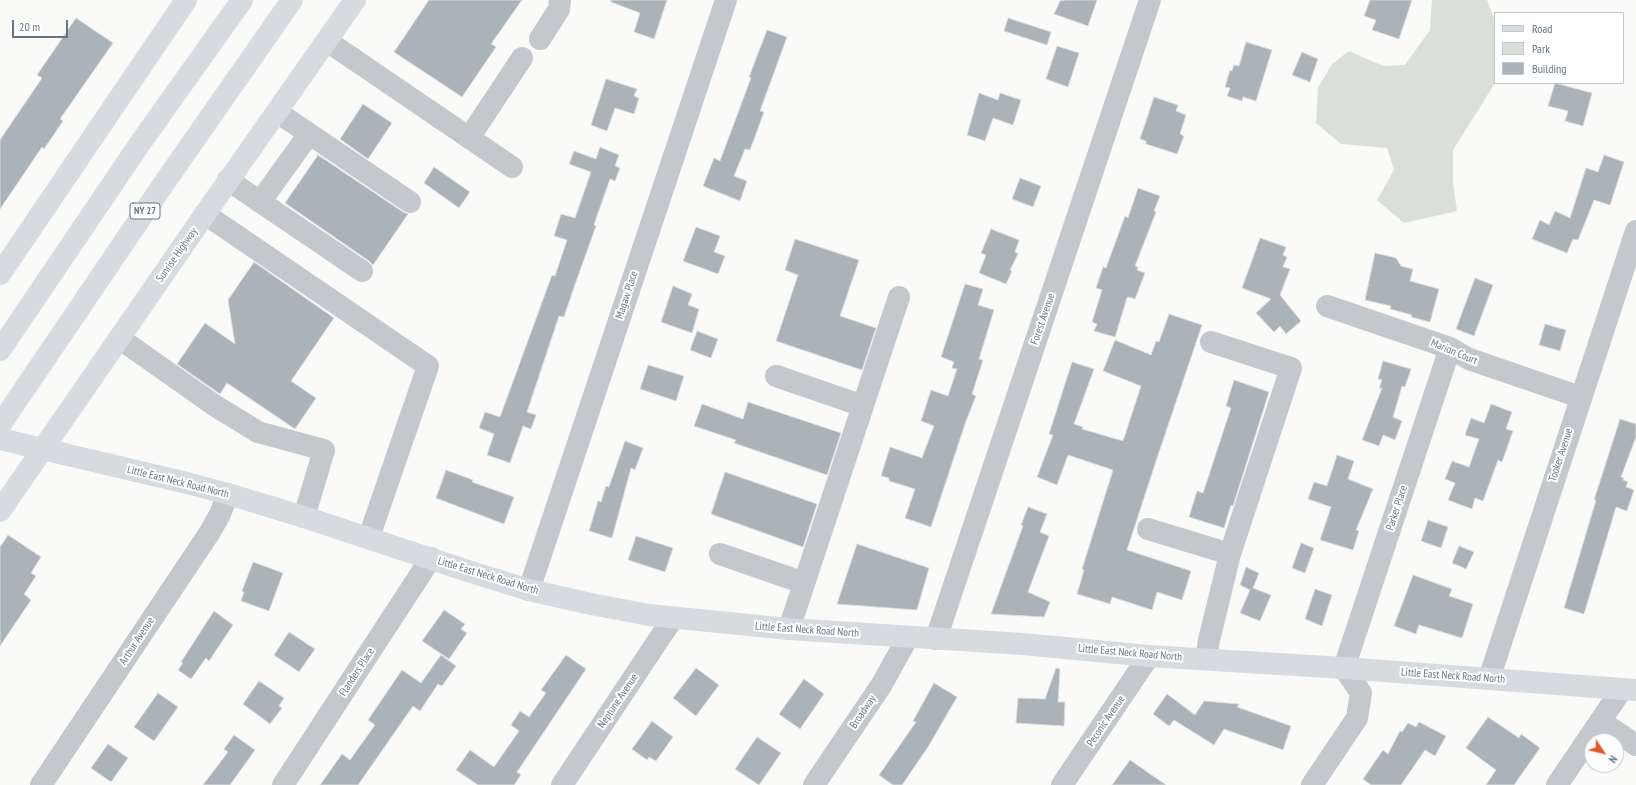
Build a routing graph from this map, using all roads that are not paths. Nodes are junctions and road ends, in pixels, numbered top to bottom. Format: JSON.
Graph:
{"nodes":[{"id":1,"x":186,"y":0,"type":"edge"},
{"id":2,"x":242,"y":0,"type":"edge"},
{"id":3,"x":292,"y":0,"type":"edge"},
{"id":4,"x":356,"y":0,"type":"edge"},
{"id":5,"x":560,"y":0,"type":"edge"},
{"id":6,"x":726,"y":0,"type":"edge"},
{"id":7,"x":1150,"y":0,"type":"edge"},
{"id":8,"x":540,"y":39,"type":"dead end"},
{"id":9,"x":327,"y":41,"type":"junction"},
{"id":10,"x":522,"y":58,"type":"dead end"},
{"id":11,"x":277,"y":112,"type":"junction"},
{"id":12,"x":309,"y":134,"type":"junction"},
{"id":13,"x":469,"y":138,"type":"junction"},
{"id":14,"x":512,"y":167,"type":"dead end"},
{"id":15,"x":228,"y":180,"type":"junction"},
{"id":16,"x":260,"y":202,"type":"junction"},
{"id":17,"x":410,"y":202,"type":"dead end"},
{"id":18,"x":205,"y":214,"type":"junction"},
{"id":19,"x":1636,"y":231,"type":"edge"},
{"id":20,"x":362,"y":271,"type":"dead end"},
{"id":21,"x":0,"y":274,"type":"edge"},
{"id":22,"x":899,"y":298,"type":"dead end"},
{"id":23,"x":1327,"y":306,"type":"dead end"},
{"id":24,"x":120,"y":338,"type":"junction"},
{"id":25,"x":1211,"y":342,"type":"dead end"},
{"id":26,"x":1450,"y":348,"type":"junction"},
{"id":27,"x":0,"y":350,"type":"edge"},
{"id":28,"x":776,"y":376,"type":"dead end"},
{"id":29,"x":1580,"y":397,"type":"junction"},
{"id":30,"x":863,"y":406,"type":"junction"},
{"id":31,"x":0,"y":425,"type":"edge"},
{"id":32,"x":0,"y":439,"type":"edge"},
{"id":33,"x":228,"y":494,"type":"junction"},
{"id":34,"x":0,"y":511,"type":"edge"},
{"id":35,"x":304,"y":517,"type":"junction"},
{"id":36,"x":1148,"y":529,"type":"dead end"},
{"id":37,"x":369,"y":537,"type":"junction"},
{"id":38,"x":720,"y":554,"type":"dead end"},
{"id":39,"x":1230,"y":554,"type":"junction"},
{"id":40,"x":431,"y":558,"type":"junction"},
{"id":41,"x":804,"y":583,"type":"junction"},
{"id":42,"x":529,"y":590,"type":"junction"},
{"id":43,"x":673,"y":618,"type":"junction"},
{"id":44,"x":789,"y":629,"type":"junction"},
{"id":45,"x":908,"y":637,"type":"junction"},
{"id":46,"x":936,"y":639,"type":"junction"},
{"id":47,"x":1149,"y":656,"type":"junction"},
{"id":48,"x":1206,"y":659,"type":"junction"},
{"id":49,"x":1344,"y":668,"type":"junction"},
{"id":50,"x":1489,"y":679,"type":"junction"},
{"id":51,"x":1629,"y":690,"type":"edge"},
{"id":52,"x":1600,"y":721,"type":"junction"},
{"id":53,"x":1636,"y":745,"type":"edge"},
{"id":54,"x":41,"y":785,"type":"edge"},
{"id":55,"x":283,"y":785,"type":"edge"},
{"id":56,"x":562,"y":785,"type":"edge"},
{"id":57,"x":814,"y":785,"type":"edge"},
{"id":58,"x":1062,"y":785,"type":"edge"},
{"id":59,"x":1312,"y":785,"type":"edge"},
{"id":60,"x":1557,"y":785,"type":"edge"}],
"edges":[{"from":1,"to":21,"type":"main road"},
{"from":2,"to":27,"type":"main road"},
{"from":3,"to":31,"type":"main road","number":"NY 27"},
{"from":4,"to":9,"type":"main road","name":"Sunrise Highway"},
{"from":5,"to":8,"type":"street"},
{"from":6,"to":42,"type":"street","name":"Magaw Place"},
{"from":7,"to":46,"type":"street","name":"Forest Avenue"},
{"from":9,"to":11,"type":"main road","name":"Sunrise Highway"},
{"from":9,"to":13,"type":"street"},
{"from":10,"to":13,"type":"street"},
{"from":11,"to":12,"type":"street"},
{"from":11,"to":15,"type":"main road","name":"Sunrise Highway"},
{"from":12,"to":16,"type":"street"},
{"from":12,"to":17,"type":"street"},
{"from":13,"to":14,"type":"street"},
{"from":15,"to":16,"type":"street"},
{"from":15,"to":18,"type":"main road","name":"Sunrise Highway"},
{"from":16,"to":20,"type":"street"},
{"from":18,"to":24,"type":"main road","name":"Sunrise Highway"},
{"from":18,"to":37,"type":"street"},
{"from":19,"to":29,"type":"street","name":"Tooker Avenue"},
{"from":22,"to":30,"type":"street"},
{"from":23,"to":26,"type":"street","name":"Marion Court"},
{"from":24,"to":34,"type":"main road","name":"Sunrise Highway"},
{"from":24,"to":35,"type":"street"},
{"from":25,"to":39,"type":"street"},
{"from":26,"to":29,"type":"street","name":"Marion Court"},
{"from":26,"to":49,"type":"street","name":"Parker Place"},
{"from":28,"to":30,"type":"street"},
{"from":29,"to":50,"type":"street","name":"Tooker Avenue"},
{"from":30,"to":41,"type":"street"},
{"from":32,"to":33,"type":"main road","name":"Little East Neck Road North"},
{"from":33,"to":35,"type":"main road","name":"Little East Neck Road North"},
{"from":33,"to":54,"type":"street","name":"Arthur Avenue"},
{"from":35,"to":37,"type":"main road","name":"Little East Neck Road North"},
{"from":36,"to":39,"type":"street"},
{"from":37,"to":40,"type":"main road","name":"Little East Neck Road North"},
{"from":38,"to":41,"type":"street"},
{"from":39,"to":48,"type":"street"},
{"from":40,"to":42,"type":"main road","name":"Little East Neck Road North"},
{"from":40,"to":55,"type":"street","name":"Flanders Place"},
{"from":41,"to":44,"type":"street"},
{"from":42,"to":43,"type":"main road","name":"Little East Neck Road North"},
{"from":43,"to":44,"type":"main road","name":"Little East Neck Road North"},
{"from":43,"to":56,"type":"street","name":"Neptune Avenue"},
{"from":44,"to":45,"type":"main road","name":"Little East Neck Road North"},
{"from":45,"to":46,"type":"main road","name":"Little East Neck Road North"},
{"from":45,"to":57,"type":"street","name":"Broadway"},
{"from":46,"to":47,"type":"main road","name":"Little East Neck Road North"},
{"from":47,"to":48,"type":"main road","name":"Little East Neck Road North"},
{"from":47,"to":58,"type":"street","name":"Peconic Avenue"},
{"from":48,"to":49,"type":"main road","name":"Little East Neck Road North"},
{"from":49,"to":50,"type":"main road","name":"Little East Neck Road North"},
{"from":49,"to":59,"type":"street"},
{"from":50,"to":51,"type":"main road","name":"Little East Neck Road North"},
{"from":51,"to":52,"type":"street"},
{"from":52,"to":53,"type":"street"},
{"from":52,"to":60,"type":"street"}]}
